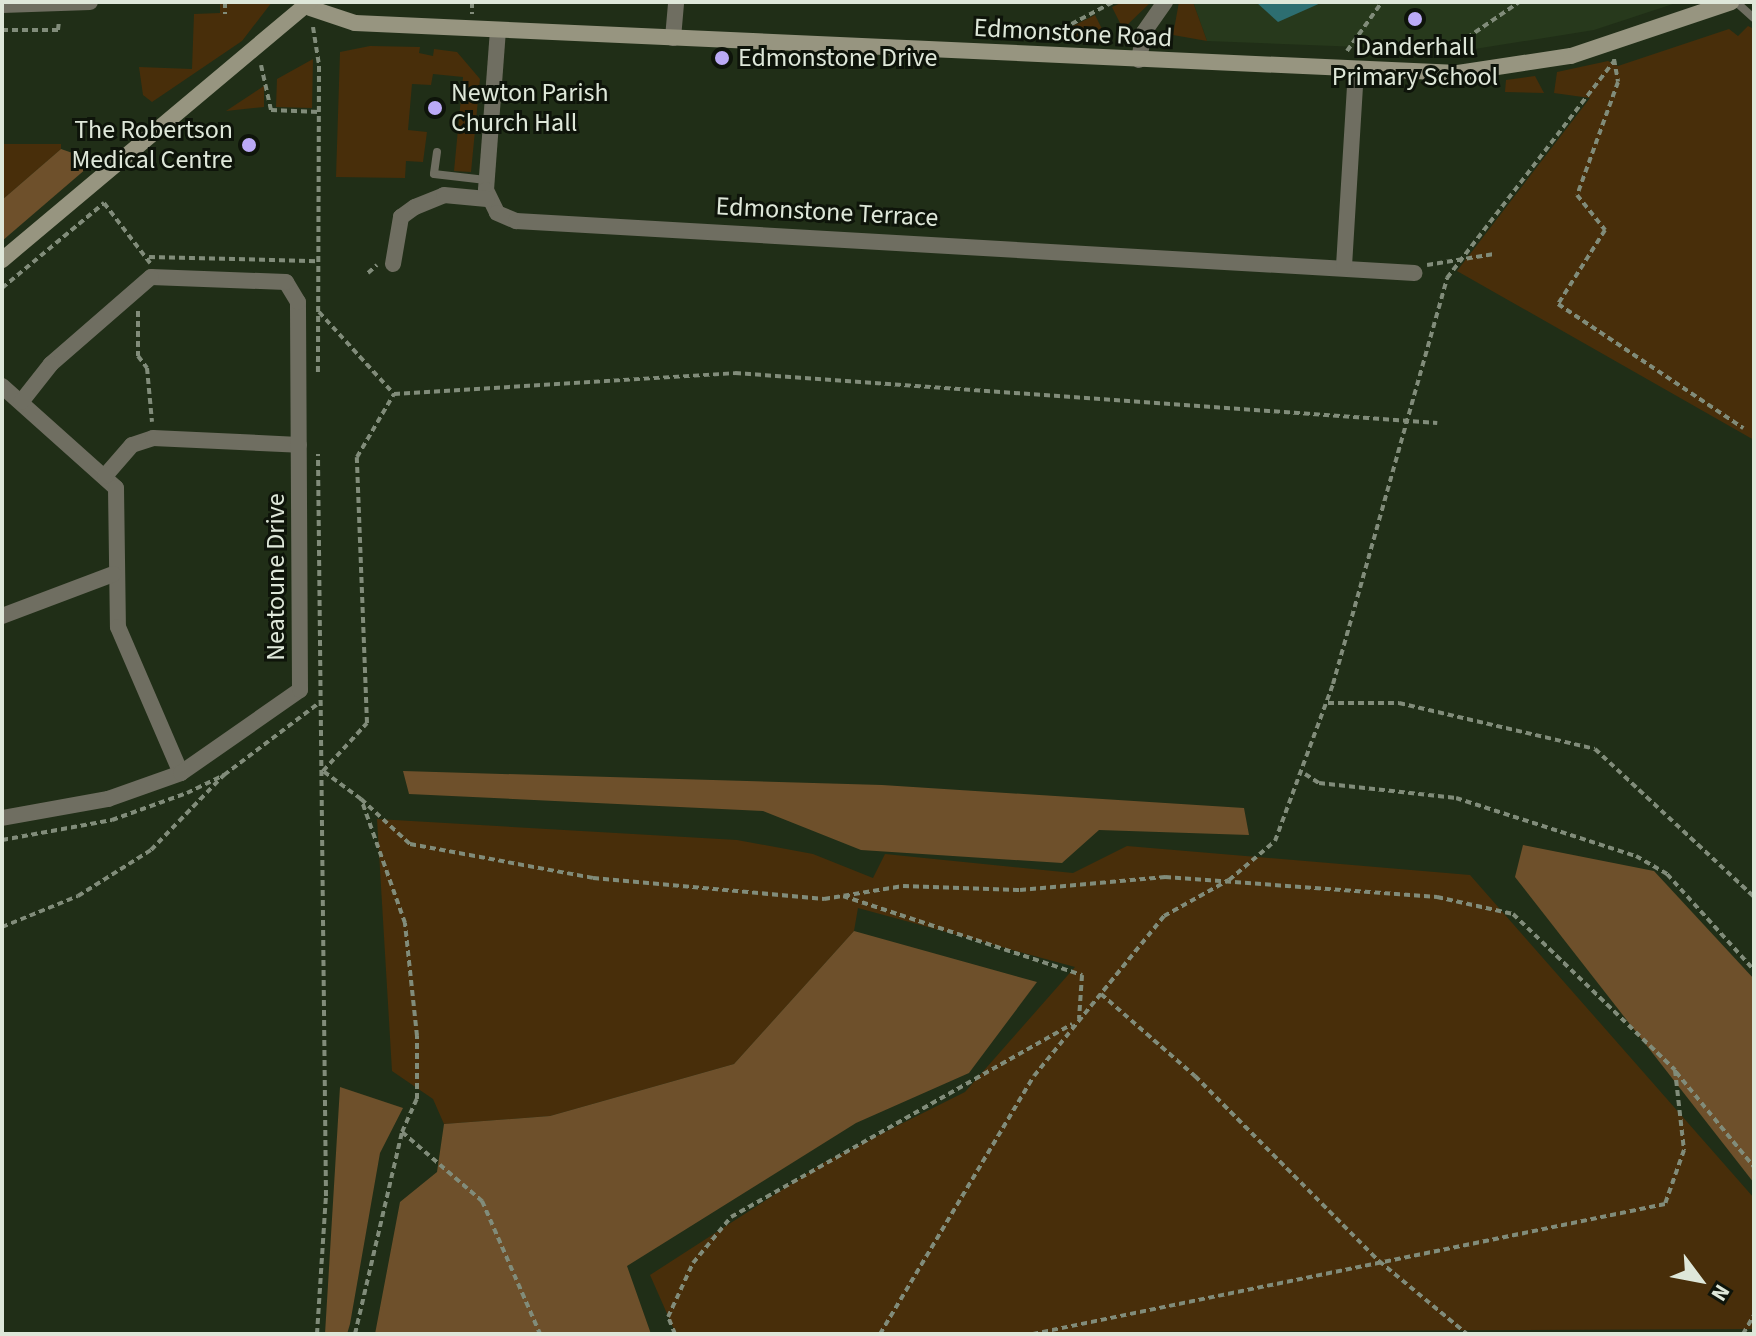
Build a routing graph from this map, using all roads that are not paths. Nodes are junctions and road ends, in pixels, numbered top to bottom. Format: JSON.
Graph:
{"nodes":[{"id":1,"x":90,"y":2,"type":"edge"},
{"id":2,"x":676,"y":2,"type":"edge"},
{"id":3,"x":1165,"y":2,"type":"edge"},
{"id":4,"x":1733,"y":2,"type":"edge"},
{"id":5,"x":2,"y":5,"type":"edge"},
{"id":6,"x":310,"y":5,"type":"edge"},
{"id":7,"x":1754,"y":18,"type":"edge"},
{"id":8,"x":498,"y":30,"type":"junction"},
{"id":9,"x":673,"y":38,"type":"junction"},
{"id":10,"x":1139,"y":60,"type":"junction"},
{"id":11,"x":1356,"y":70,"type":"junction"},
{"id":12,"x":437,"y":152,"type":"dead end"},
{"id":13,"x":486,"y":180,"type":"junction"},
{"id":14,"x":487,"y":199,"type":"junction"},
{"id":15,"x":2,"y":260,"type":"edge"},
{"id":16,"x":393,"y":264,"type":"dead end"},
{"id":17,"x":1344,"y":266,"type":"junction"},
{"id":18,"x":1414,"y":273,"type":"road end"},
{"id":19,"x":2,"y":386,"type":"edge"},
{"id":20,"x":21,"y":402,"type":"junction"},
{"id":21,"x":299,"y":445,"type":"junction"},
{"id":22,"x":105,"y":476,"type":"junction"},
{"id":23,"x":113,"y":574,"type":"junction"},
{"id":24,"x":2,"y":616,"type":"edge"},
{"id":25,"x":181,"y":773,"type":"junction"},
{"id":26,"x":2,"y":818,"type":"edge"}],
"edges":[{"from":1,"to":5,"type":"street"},
{"from":2,"to":9,"type":"street"},
{"from":3,"to":10,"type":"street"},
{"from":4,"to":7,"type":"lane"},
{"from":4,"to":11,"type":"street","name":"Edmonstone Road"},
{"from":6,"to":8,"type":"street","name":"Edmonstone Road"},
{"from":6,"to":15,"type":"street"},
{"from":8,"to":9,"type":"street","name":"Edmonstone Road"},
{"from":8,"to":13,"type":"street"},
{"from":9,"to":10,"type":"street","name":"Edmonstone Road"},
{"from":10,"to":11,"type":"street","name":"Edmonstone Road"},
{"from":11,"to":17,"type":"street"},
{"from":12,"to":13,"type":"lane"},
{"from":13,"to":14,"type":"street"},
{"from":14,"to":16,"type":"street"},
{"from":14,"to":17,"type":"street","name":"Edmonstone Terrace"},
{"from":17,"to":18,"type":"street","name":"Edmonstone Terrace"},
{"from":19,"to":20,"type":"street"},
{"from":20,"to":21,"type":"street"},
{"from":20,"to":22,"type":"street"},
{"from":21,"to":22,"type":"street"},
{"from":21,"to":25,"type":"street","name":"Neatoune Drive"},
{"from":22,"to":23,"type":"street"},
{"from":23,"to":24,"type":"street"},
{"from":23,"to":25,"type":"street"},
{"from":25,"to":26,"type":"street"}]}
